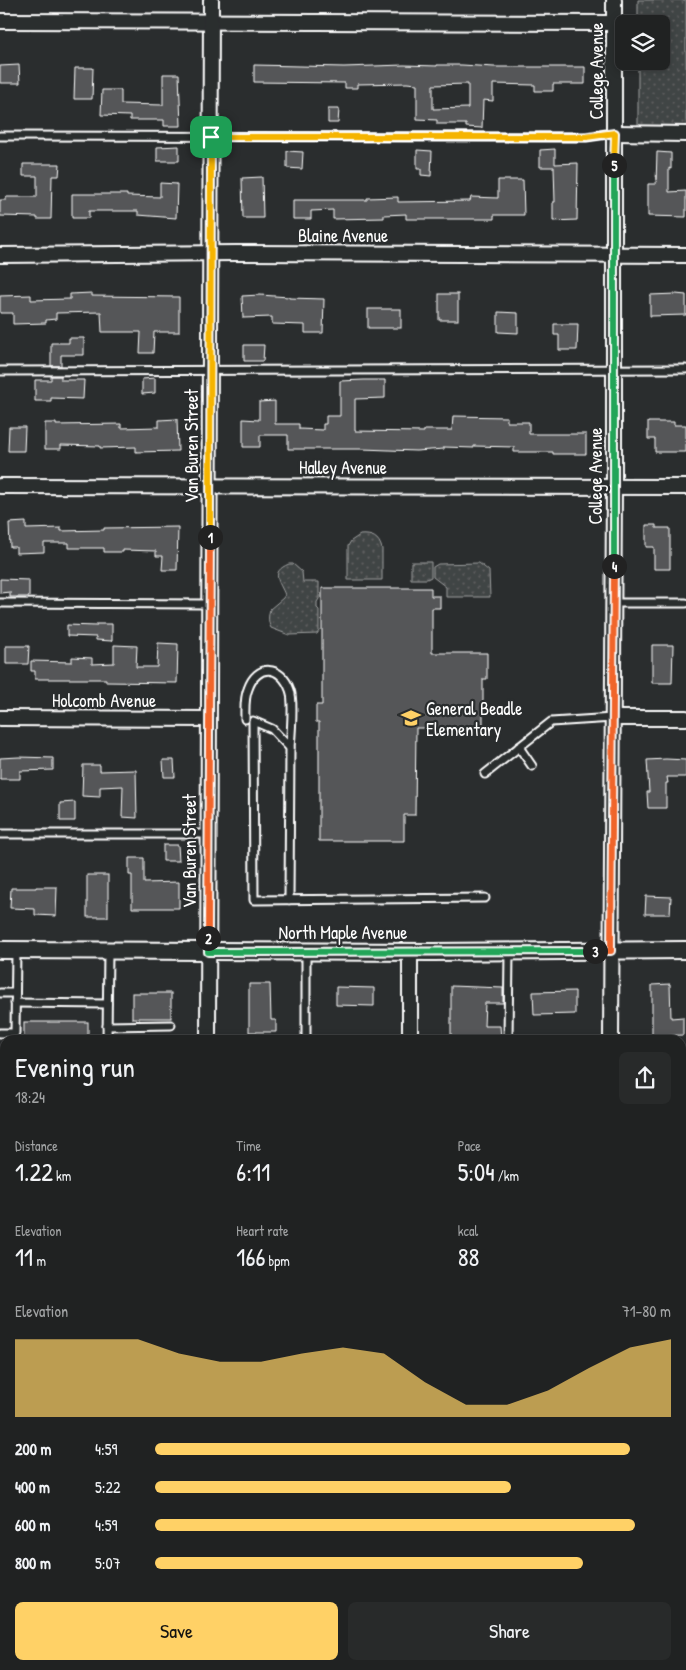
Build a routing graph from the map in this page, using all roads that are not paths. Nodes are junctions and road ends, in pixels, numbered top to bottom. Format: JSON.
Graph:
{"nodes":[{"id":1,"x":211,"y":0,"type":"edge"},
{"id":2,"x":614,"y":0,"type":"edge"},
{"id":3,"x":0,"y":21,"type":"edge"},
{"id":4,"x":212,"y":21,"type":"junction"},
{"id":5,"x":614,"y":23,"type":"junction"},
{"id":6,"x":615,"y":133,"type":"junction"},
{"id":7,"x":686,"y":134,"type":"edge"},
{"id":8,"x":0,"y":136,"type":"edge"},
{"id":9,"x":211,"y":137,"type":"junction"},
{"id":10,"x":210,"y":253,"type":"junction"},
{"id":11,"x":614,"y":254,"type":"junction"},
{"id":12,"x":0,"y":255,"type":"edge"},
{"id":13,"x":686,"y":255,"type":"edge"},
{"id":14,"x":614,"y":369,"type":"junction"},
{"id":15,"x":686,"y":369,"type":"edge"},
{"id":16,"x":0,"y":370,"type":"edge"},
{"id":17,"x":210,"y":371,"type":"junction"},
{"id":18,"x":0,"y":486,"type":"edge"},
{"id":19,"x":210,"y":486,"type":"junction"},
{"id":20,"x":614,"y":486,"type":"junction"},
{"id":21,"x":686,"y":487,"type":"edge"},
{"id":22,"x":0,"y":603,"type":"edge"},
{"id":23,"x":613,"y":603,"type":"junction"},
{"id":24,"x":686,"y":603,"type":"edge"},
{"id":25,"x":209,"y":604,"type":"junction"},
{"id":26,"x":0,"y":718,"type":"edge"},
{"id":27,"x":613,"y":718,"type":"junction"},
{"id":28,"x":686,"y":718,"type":"edge"},
{"id":29,"x":208,"y":719,"type":"junction"},
{"id":30,"x":245,"y":719,"type":"dead end"},
{"id":31,"x":519,"y":747,"type":"junction"},
{"id":32,"x":290,"y":748,"type":"junction"},
{"id":33,"x":532,"y":766,"type":"dead end"},
{"id":34,"x":485,"y":774,"type":"dead end"},
{"id":35,"x":0,"y":834,"type":"edge"},
{"id":36,"x":208,"y":834,"type":"junction"},
{"id":37,"x":485,"y":898,"type":"dead end"},
{"id":38,"x":289,"y":900,"type":"junction"},
{"id":39,"x":686,"y":950,"type":"edge"},
{"id":40,"x":8,"y":951,"type":"edge"},
{"id":41,"x":108,"y":951,"type":"junction"},
{"id":42,"x":611,"y":951,"type":"junction"},
{"id":43,"x":208,"y":952,"type":"junction"},
{"id":44,"x":306,"y":952,"type":"junction"},
{"id":45,"x":410,"y":952,"type":"junction"},
{"id":46,"x":509,"y":952,"type":"junction"},
{"id":47,"x":0,"y":993,"type":"edge"},
{"id":48,"x":15,"y":993,"type":"junction"},
{"id":49,"x":15,"y":1003,"type":"junction"},
{"id":50,"x":107,"y":1004,"type":"junction"},
{"id":51,"x":171,"y":1025,"type":"dead end"},
{"id":52,"x":107,"y":1026,"type":"junction"},
{"id":53,"x":0,"y":1033,"type":"edge"},
{"id":54,"x":107,"y":1035,"type":"edge"},
{"id":55,"x":208,"y":1035,"type":"edge"},
{"id":56,"x":306,"y":1035,"type":"edge"},
{"id":57,"x":410,"y":1035,"type":"edge"},
{"id":58,"x":508,"y":1035,"type":"edge"},
{"id":59,"x":611,"y":1035,"type":"edge"}],
"edges":[{"from":1,"to":4,"type":"street","name":"Van Buren Street"},
{"from":2,"to":5,"type":"street","name":"College Avenue"},
{"from":3,"to":4,"type":"street"},
{"from":4,"to":5,"type":"street"},
{"from":4,"to":9,"type":"street","name":"Van Buren Street"},
{"from":5,"to":6,"type":"street","name":"College Avenue"},
{"from":6,"to":7,"type":"street"},
{"from":6,"to":9,"type":"lane"},
{"from":6,"to":11,"type":"street","name":"College Avenue"},
{"from":8,"to":9,"type":"lane"},
{"from":9,"to":10,"type":"street","name":"Van Buren Street"},
{"from":10,"to":11,"type":"street","name":"Blaine Avenue"},
{"from":10,"to":12,"type":"street","name":"Blaine Avenue"},
{"from":10,"to":17,"type":"street","name":"Van Buren Street"},
{"from":11,"to":13,"type":"street","name":"Blaine Avenue"},
{"from":11,"to":14,"type":"street","name":"College Avenue"},
{"from":14,"to":15,"type":"lane"},
{"from":14,"to":17,"type":"lane"},
{"from":14,"to":20,"type":"street","name":"College Avenue"},
{"from":16,"to":17,"type":"lane"},
{"from":17,"to":19,"type":"street","name":"Van Buren Street"},
{"from":18,"to":19,"type":"street","name":"Halley Avenue"},
{"from":19,"to":20,"type":"street","name":"Halley Avenue"},
{"from":19,"to":25,"type":"street","name":"Van Buren Street"},
{"from":20,"to":21,"type":"street","name":"Halley Avenue"},
{"from":20,"to":23,"type":"street","name":"College Avenue"},
{"from":22,"to":25,"type":"lane"},
{"from":23,"to":24,"type":"lane"},
{"from":23,"to":27,"type":"street","name":"College Avenue"},
{"from":25,"to":29,"type":"street","name":"Van Buren Street"},
{"from":26,"to":29,"type":"street","name":"Holcomb Avenue"},
{"from":27,"to":28,"type":"street"},
{"from":27,"to":31,"type":"lane"},
{"from":27,"to":42,"type":"street","name":"College Avenue"},
{"from":29,"to":36,"type":"street","name":"Van Buren Street"},
{"from":30,"to":32,"type":"lane"},
{"from":31,"to":33,"type":"lane"},
{"from":31,"to":34,"type":"lane"},
{"from":32,"to":38,"type":"lane"},
{"from":32,"to":38,"type":"lane"},
{"from":35,"to":36,"type":"lane"},
{"from":36,"to":43,"type":"street","name":"Van Buren Street"},
{"from":37,"to":38,"type":"lane"},
{"from":39,"to":42,"type":"street","name":"North Maple Avenue"},
{"from":40,"to":41,"type":"street","name":"North Maple Avenue"},
{"from":40,"to":48,"type":"lane"},
{"from":41,"to":43,"type":"street","name":"North Maple Avenue"},
{"from":41,"to":50,"type":"lane"},
{"from":42,"to":46,"type":"street","name":"North Maple Avenue"},
{"from":42,"to":59,"type":"street","name":"College Avenue"},
{"from":43,"to":44,"type":"street","name":"North Maple Avenue"},
{"from":43,"to":55,"type":"street","name":"Van Buren Street"},
{"from":44,"to":45,"type":"street","name":"North Maple Avenue"},
{"from":44,"to":56,"type":"lane"},
{"from":45,"to":46,"type":"street","name":"North Maple Avenue"},
{"from":45,"to":57,"type":"street"},
{"from":46,"to":58,"type":"lane"},
{"from":47,"to":48,"type":"lane"},
{"from":48,"to":49,"type":"lane"},
{"from":49,"to":50,"type":"lane"},
{"from":49,"to":53,"type":"lane"},
{"from":50,"to":52,"type":"lane"},
{"from":51,"to":52,"type":"lane"},
{"from":52,"to":54,"type":"lane"}]}
